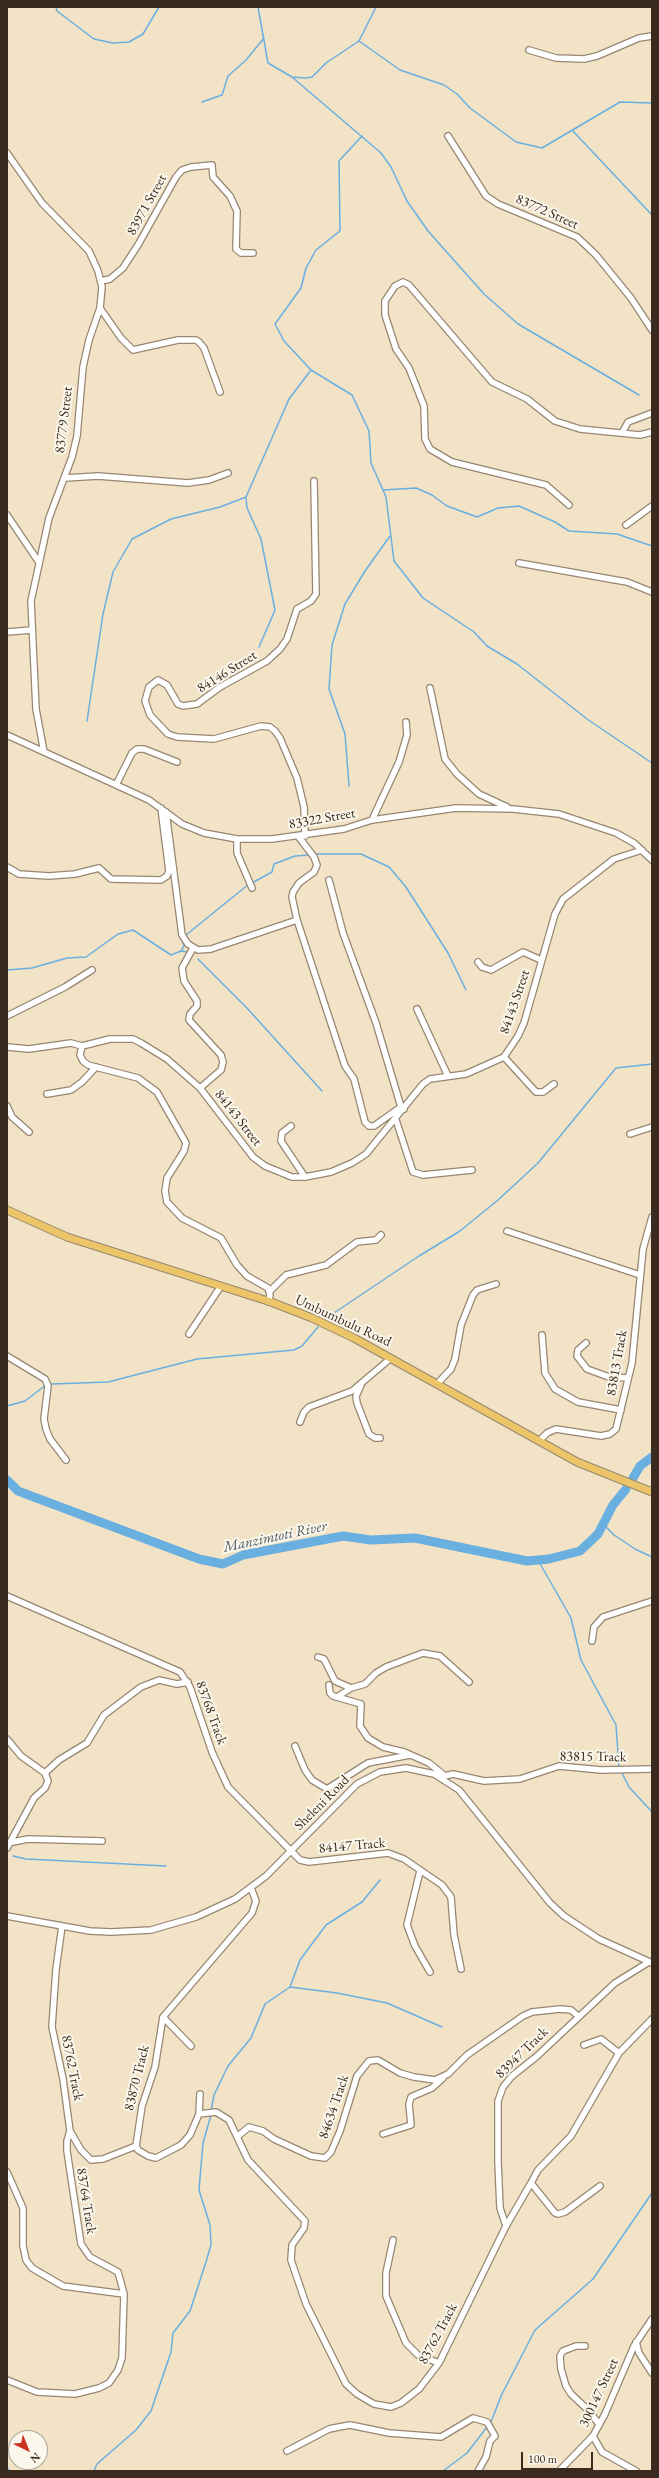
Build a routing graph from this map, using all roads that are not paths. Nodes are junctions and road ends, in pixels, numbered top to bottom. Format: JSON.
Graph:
{"nodes":[{"id":1,"x":652,"y":36,"type":"edge"},
{"id":2,"x":529,"y":50,"type":"dead end"},
{"id":3,"x":448,"y":136,"type":"dead end"},
{"id":4,"x":7,"y":153,"type":"edge"},
{"id":5,"x":253,"y":252,"type":"dead end"},
{"id":6,"x":101,"y":281,"type":"junction"},
{"id":7,"x":100,"y":308,"type":"junction"},
{"id":8,"x":652,"y":330,"type":"edge"},
{"id":9,"x":220,"y":392,"type":"dead end"},
{"id":10,"x":652,"y":413,"type":"edge"},
{"id":11,"x":652,"y":432,"type":"edge"},
{"id":12,"x":622,"y":433,"type":"junction"},
{"id":13,"x":228,"y":473,"type":"dead end"},
{"id":14,"x":65,"y":478,"type":"junction"},
{"id":15,"x":314,"y":481,"type":"dead end"},
{"id":16,"x":569,"y":505,"type":"dead end"},
{"id":17,"x":652,"y":506,"type":"edge"},
{"id":18,"x":7,"y":515,"type":"edge"},
{"id":19,"x":626,"y":525,"type":"dead end"},
{"id":20,"x":38,"y":561,"type":"junction"},
{"id":21,"x":519,"y":563,"type":"dead end"},
{"id":22,"x":652,"y":592,"type":"edge"},
{"id":23,"x":32,"y":630,"type":"junction"},
{"id":24,"x":7,"y":632,"type":"edge"},
{"id":25,"x":430,"y":688,"type":"dead end"},
{"id":26,"x":406,"y":722,"type":"dead end"},
{"id":27,"x":7,"y":735,"type":"edge"},
{"id":28,"x":44,"y":752,"type":"junction"},
{"id":29,"x":177,"y":762,"type":"dead end"},
{"id":30,"x":116,"y":785,"type":"junction"},
{"id":31,"x":513,"y":809,"type":"junction"},
{"id":32,"x":164,"y":810,"type":"junction"},
{"id":33,"x":372,"y":820,"type":"junction"},
{"id":34,"x":298,"y":836,"type":"junction"},
{"id":35,"x":305,"y":836,"type":"junction"},
{"id":36,"x":237,"y":839,"type":"junction"},
{"id":37,"x":642,"y":850,"type":"junction"},
{"id":38,"x":652,"y":860,"type":"edge"},
{"id":39,"x":7,"y":867,"type":"edge"},
{"id":40,"x":329,"y":880,"type":"dead end"},
{"id":41,"x":252,"y":888,"type":"dead end"},
{"id":42,"x":297,"y":920,"type":"junction"},
{"id":43,"x":193,"y":948,"type":"junction"},
{"id":44,"x":542,"y":960,"type":"junction"},
{"id":45,"x":478,"y":962,"type":"dead end"},
{"id":46,"x":92,"y":970,"type":"dead end"},
{"id":47,"x":417,"y":1009,"type":"dead end"},
{"id":48,"x":7,"y":1016,"type":"edge"},
{"id":49,"x":82,"y":1046,"type":"junction"},
{"id":50,"x":8,"y":1049,"type":"edge"},
{"id":51,"x":504,"y":1057,"type":"junction"},
{"id":52,"x":96,"y":1067,"type":"junction"},
{"id":53,"x":448,"y":1076,"type":"junction"},
{"id":54,"x":554,"y":1084,"type":"dead end"},
{"id":55,"x":200,"y":1088,"type":"junction"},
{"id":56,"x":47,"y":1094,"type":"dead end"},
{"id":57,"x":7,"y":1106,"type":"edge"},
{"id":58,"x":402,"y":1108,"type":"junction"},
{"id":59,"x":396,"y":1120,"type":"junction"},
{"id":60,"x":291,"y":1126,"type":"dead end"},
{"id":61,"x":652,"y":1127,"type":"edge"},
{"id":62,"x":29,"y":1132,"type":"dead end"},
{"id":63,"x":630,"y":1134,"type":"dead end"},
{"id":64,"x":472,"y":1170,"type":"dead end"},
{"id":65,"x":304,"y":1177,"type":"junction"},
{"id":66,"x":7,"y":1210,"type":"edge"},
{"id":67,"x":652,"y":1217,"type":"edge"},
{"id":68,"x":508,"y":1231,"type":"dead end"},
{"id":69,"x":380,"y":1235,"type":"dead end"},
{"id":70,"x":640,"y":1275,"type":"junction"},
{"id":71,"x":496,"y":1284,"type":"dead end"},
{"id":72,"x":221,"y":1286,"type":"junction"},
{"id":73,"x":270,"y":1291,"type":"junction"},
{"id":74,"x":269,"y":1302,"type":"junction"},
{"id":75,"x":189,"y":1334,"type":"dead end"},
{"id":76,"x":542,"y":1335,"type":"dead end"},
{"id":77,"x":586,"y":1343,"type":"dead end"},
{"id":78,"x":7,"y":1356,"type":"edge"},
{"id":79,"x":391,"y":1358,"type":"junction"},
{"id":80,"x":628,"y":1378,"type":"junction"},
{"id":81,"x":362,"y":1383,"type":"junction"},
{"id":82,"x":437,"y":1384,"type":"junction"},
{"id":83,"x":621,"y":1410,"type":"junction"},
{"id":84,"x":300,"y":1422,"type":"dead end"},
{"id":85,"x":380,"y":1438,"type":"dead end"},
{"id":86,"x":539,"y":1441,"type":"junction"},
{"id":87,"x":66,"y":1460,"type":"dead end"},
{"id":88,"x":652,"y":1492,"type":"edge"},
{"id":89,"x":7,"y":1596,"type":"edge"},
{"id":90,"x":652,"y":1601,"type":"edge"},
{"id":91,"x":592,"y":1641,"type":"dead end"},
{"id":92,"x":318,"y":1657,"type":"dead end"},
{"id":93,"x":188,"y":1682,"type":"junction"},
{"id":94,"x":469,"y":1682,"type":"dead end"},
{"id":95,"x":329,"y":1685,"type":"dead end"},
{"id":96,"x":351,"y":1688,"type":"junction"},
{"id":97,"x":337,"y":1697,"type":"junction"},
{"id":98,"x":7,"y":1739,"type":"edge"},
{"id":99,"x":295,"y":1746,"type":"dead end"},
{"id":100,"x":411,"y":1755,"type":"junction"},
{"id":101,"x":652,"y":1769,"type":"edge"},
{"id":102,"x":45,"y":1773,"type":"junction"},
{"id":103,"x":443,"y":1777,"type":"junction"},
{"id":104,"x":102,"y":1841,"type":"dead end"},
{"id":105,"x":8,"y":1842,"type":"edge"},
{"id":106,"x":290,"y":1852,"type":"junction"},
{"id":107,"x":420,"y":1871,"type":"junction"},
{"id":108,"x":251,"y":1888,"type":"junction"},
{"id":109,"x":7,"y":1916,"type":"edge"},
{"id":110,"x":62,"y":1926,"type":"junction"},
{"id":111,"x":650,"y":1962,"type":"edge"},
{"id":112,"x":460,"y":1969,"type":"dead end"},
{"id":113,"x":430,"y":1972,"type":"dead end"},
{"id":114,"x":578,"y":2016,"type":"junction"},
{"id":115,"x":163,"y":2017,"type":"junction"},
{"id":116,"x":652,"y":2019,"type":"edge"},
{"id":117,"x":584,"y":2045,"type":"dead end"},
{"id":118,"x":191,"y":2046,"type":"dead end"},
{"id":119,"x":619,"y":2053,"type":"junction"},
{"id":120,"x":444,"y":2077,"type":"junction"},
{"id":121,"x":200,"y":2094,"type":"dead end"},
{"id":122,"x":199,"y":2114,"type":"junction"},
{"id":123,"x":70,"y":2131,"type":"junction"},
{"id":124,"x":383,"y":2134,"type":"dead end"},
{"id":125,"x":238,"y":2136,"type":"junction"},
{"id":126,"x":136,"y":2146,"type":"junction"},
{"id":127,"x":7,"y":2172,"type":"edge"},
{"id":128,"x":531,"y":2183,"type":"junction"},
{"id":129,"x":600,"y":2186,"type":"dead end"},
{"id":130,"x":506,"y":2226,"type":"junction"},
{"id":131,"x":393,"y":2240,"type":"dead end"},
{"id":132,"x":124,"y":2294,"type":"junction"},
{"id":133,"x":652,"y":2319,"type":"edge"},
{"id":134,"x":636,"y":2342,"type":"junction"},
{"id":135,"x":585,"y":2346,"type":"dead end"},
{"id":136,"x":439,"y":2363,"type":"junction"},
{"id":137,"x":652,"y":2373,"type":"edge"},
{"id":138,"x":7,"y":2380,"type":"edge"},
{"id":139,"x":599,"y":2424,"type":"junction"},
{"id":140,"x":593,"y":2436,"type":"junction"},
{"id":141,"x":287,"y":2450,"type":"dead end"},
{"id":142,"x":478,"y":2471,"type":"edge"},
{"id":143,"x":559,"y":2471,"type":"edge"},
{"id":144,"x":636,"y":2471,"type":"edge"}],
"edges":[{"from":1,"to":2,"type":"street"},
{"from":3,"to":8,"type":"street","name":"83772 Street"},
{"from":4,"to":6,"type":"street","name":"83779 Street"},
{"from":5,"to":6,"type":"street","name":"83971 Street"},
{"from":6,"to":7,"type":"street","name":"83779 Street"},
{"from":7,"to":9,"type":"street"},
{"from":7,"to":14,"type":"street","name":"83779 Street"},
{"from":10,"to":12,"type":"street"},
{"from":11,"to":12,"type":"street"},
{"from":12,"to":16,"type":"street"},
{"from":13,"to":14,"type":"street"},
{"from":14,"to":20,"type":"street","name":"83779 Street"},
{"from":15,"to":35,"type":"street","name":"84146 Street"},
{"from":17,"to":19,"type":"street"},
{"from":18,"to":20,"type":"street"},
{"from":20,"to":23,"type":"street","name":"83779 Street"},
{"from":21,"to":22,"type":"street"},
{"from":23,"to":24,"type":"street"},
{"from":23,"to":28,"type":"street","name":"83779 Street"},
{"from":25,"to":31,"type":"street"},
{"from":26,"to":33,"type":"street"},
{"from":27,"to":28,"type":"street","name":"83322 Street"},
{"from":28,"to":30,"type":"street","name":"83322 Street"},
{"from":29,"to":30,"type":"street"},
{"from":30,"to":32,"type":"street","name":"83322 Street"},
{"from":31,"to":33,"type":"street","name":"83322 Street"},
{"from":31,"to":37,"type":"street","name":"83322 Street"},
{"from":32,"to":36,"type":"street","name":"83322 Street"},
{"from":32,"to":39,"type":"street"},
{"from":32,"to":43,"type":"street"},
{"from":33,"to":35,"type":"street","name":"83322 Street"},
{"from":34,"to":35,"type":"street","name":"83322 Street"},
{"from":34,"to":36,"type":"street","name":"83322 Street"},
{"from":34,"to":42,"type":"street"},
{"from":36,"to":41,"type":"street"},
{"from":37,"to":38,"type":"street","name":"83322 Street"},
{"from":37,"to":44,"type":"street","name":"84143 Street"},
{"from":40,"to":58,"type":"street"},
{"from":42,"to":43,"type":"street"},
{"from":42,"to":58,"type":"street"},
{"from":43,"to":55,"type":"street"},
{"from":44,"to":45,"type":"street"},
{"from":44,"to":51,"type":"street","name":"84143 Street"},
{"from":46,"to":48,"type":"street"},
{"from":47,"to":53,"type":"street"},
{"from":49,"to":50,"type":"street","name":"84143 Street"},
{"from":49,"to":52,"type":"street"},
{"from":49,"to":55,"type":"street","name":"84143 Street"},
{"from":51,"to":53,"type":"street","name":"84143 Street"},
{"from":51,"to":54,"type":"street"},
{"from":52,"to":56,"type":"street"},
{"from":52,"to":73,"type":"street"},
{"from":53,"to":58,"type":"street","name":"84143 Street"},
{"from":55,"to":65,"type":"street","name":"84143 Street"},
{"from":57,"to":62,"type":"street"},
{"from":58,"to":59,"type":"street","name":"84143 Street"},
{"from":59,"to":64,"type":"street"},
{"from":59,"to":65,"type":"street","name":"84143 Street"},
{"from":60,"to":65,"type":"street"},
{"from":61,"to":63,"type":"street"},
{"from":66,"to":72,"type":"main road","name":"Umbumbulu Road"},
{"from":67,"to":70,"type":"street","name":"83813 Track"},
{"from":68,"to":70,"type":"street"},
{"from":69,"to":73,"type":"street"},
{"from":70,"to":80,"type":"street","name":"83813 Track"},
{"from":71,"to":82,"type":"street"},
{"from":72,"to":74,"type":"main road","name":"Umbumbulu Road"},
{"from":72,"to":75,"type":"street"},
{"from":73,"to":74,"type":"street"},
{"from":74,"to":79,"type":"main road","name":"Umbumbulu Road"},
{"from":76,"to":83,"type":"street"},
{"from":77,"to":80,"type":"street"},
{"from":78,"to":87,"type":"street"},
{"from":79,"to":81,"type":"street"},
{"from":79,"to":82,"type":"main road","name":"Umbumbulu Road"},
{"from":80,"to":83,"type":"street","name":"83813 Track"},
{"from":81,"to":84,"type":"street"},
{"from":81,"to":85,"type":"street"},
{"from":82,"to":86,"type":"main road","name":"Umbumbulu Road"},
{"from":83,"to":86,"type":"street","name":"83813 Track"},
{"from":86,"to":88,"type":"main road","name":"Umbumbulu Road"},
{"from":89,"to":93,"type":"street","name":"83768 Track"},
{"from":90,"to":91,"type":"street"},
{"from":92,"to":96,"type":"street"},
{"from":93,"to":102,"type":"street"},
{"from":93,"to":106,"type":"street","name":"83768 Track"},
{"from":94,"to":96,"type":"street"},
{"from":95,"to":97,"type":"street"},
{"from":96,"to":97,"type":"street"},
{"from":97,"to":100,"type":"street"},
{"from":98,"to":102,"type":"street"},
{"from":99,"to":100,"type":"street"},
{"from":100,"to":103,"type":"street"},
{"from":101,"to":103,"type":"street","name":"83815 Track"},
{"from":102,"to":105,"type":"street"},
{"from":103,"to":106,"type":"street","name":"Sheleni Road"},
{"from":103,"to":111,"type":"street","name":"Sheleni Road"},
{"from":104,"to":105,"type":"street"},
{"from":106,"to":107,"type":"street","name":"84147 Track"},
{"from":106,"to":108,"type":"street","name":"Sheleni Road"},
{"from":107,"to":112,"type":"street","name":"84147 Track"},
{"from":107,"to":113,"type":"street"},
{"from":108,"to":110,"type":"street","name":"Sheleni Road"},
{"from":108,"to":115,"type":"street"},
{"from":109,"to":110,"type":"street","name":"Sheleni Road"},
{"from":110,"to":123,"type":"street","name":"83762 Track"},
{"from":111,"to":114,"type":"street","name":"83947 Track"},
{"from":114,"to":120,"type":"street"},
{"from":114,"to":130,"type":"street","name":"83947 Track"},
{"from":115,"to":118,"type":"street"},
{"from":115,"to":126,"type":"street","name":"83870 Track"},
{"from":116,"to":119,"type":"street","name":"83762 Track"},
{"from":117,"to":119,"type":"street"},
{"from":119,"to":128,"type":"street","name":"83762 Track"},
{"from":120,"to":124,"type":"street"},
{"from":120,"to":125,"type":"street","name":"84634 Track"},
{"from":121,"to":122,"type":"street"},
{"from":122,"to":125,"type":"street","name":"83762 Track"},
{"from":122,"to":126,"type":"street"},
{"from":123,"to":126,"type":"street","name":"83762 Track"},
{"from":123,"to":132,"type":"street","name":"83764 Track"},
{"from":125,"to":136,"type":"street","name":"83762 Track"},
{"from":127,"to":132,"type":"street"},
{"from":128,"to":129,"type":"street"},
{"from":128,"to":130,"type":"street","name":"83762 Track"},
{"from":130,"to":136,"type":"street","name":"83762 Track"},
{"from":131,"to":136,"type":"street"},
{"from":132,"to":138,"type":"street","name":"83764 Track"},
{"from":133,"to":134,"type":"street","name":"300147 Street"},
{"from":134,"to":137,"type":"street"},
{"from":134,"to":139,"type":"street","name":"300147 Street"},
{"from":135,"to":139,"type":"street"},
{"from":139,"to":140,"type":"street","name":"300147 Street"},
{"from":140,"to":143,"type":"street","name":"300147 Street"},
{"from":140,"to":144,"type":"street"},
{"from":141,"to":142,"type":"street"}]}
